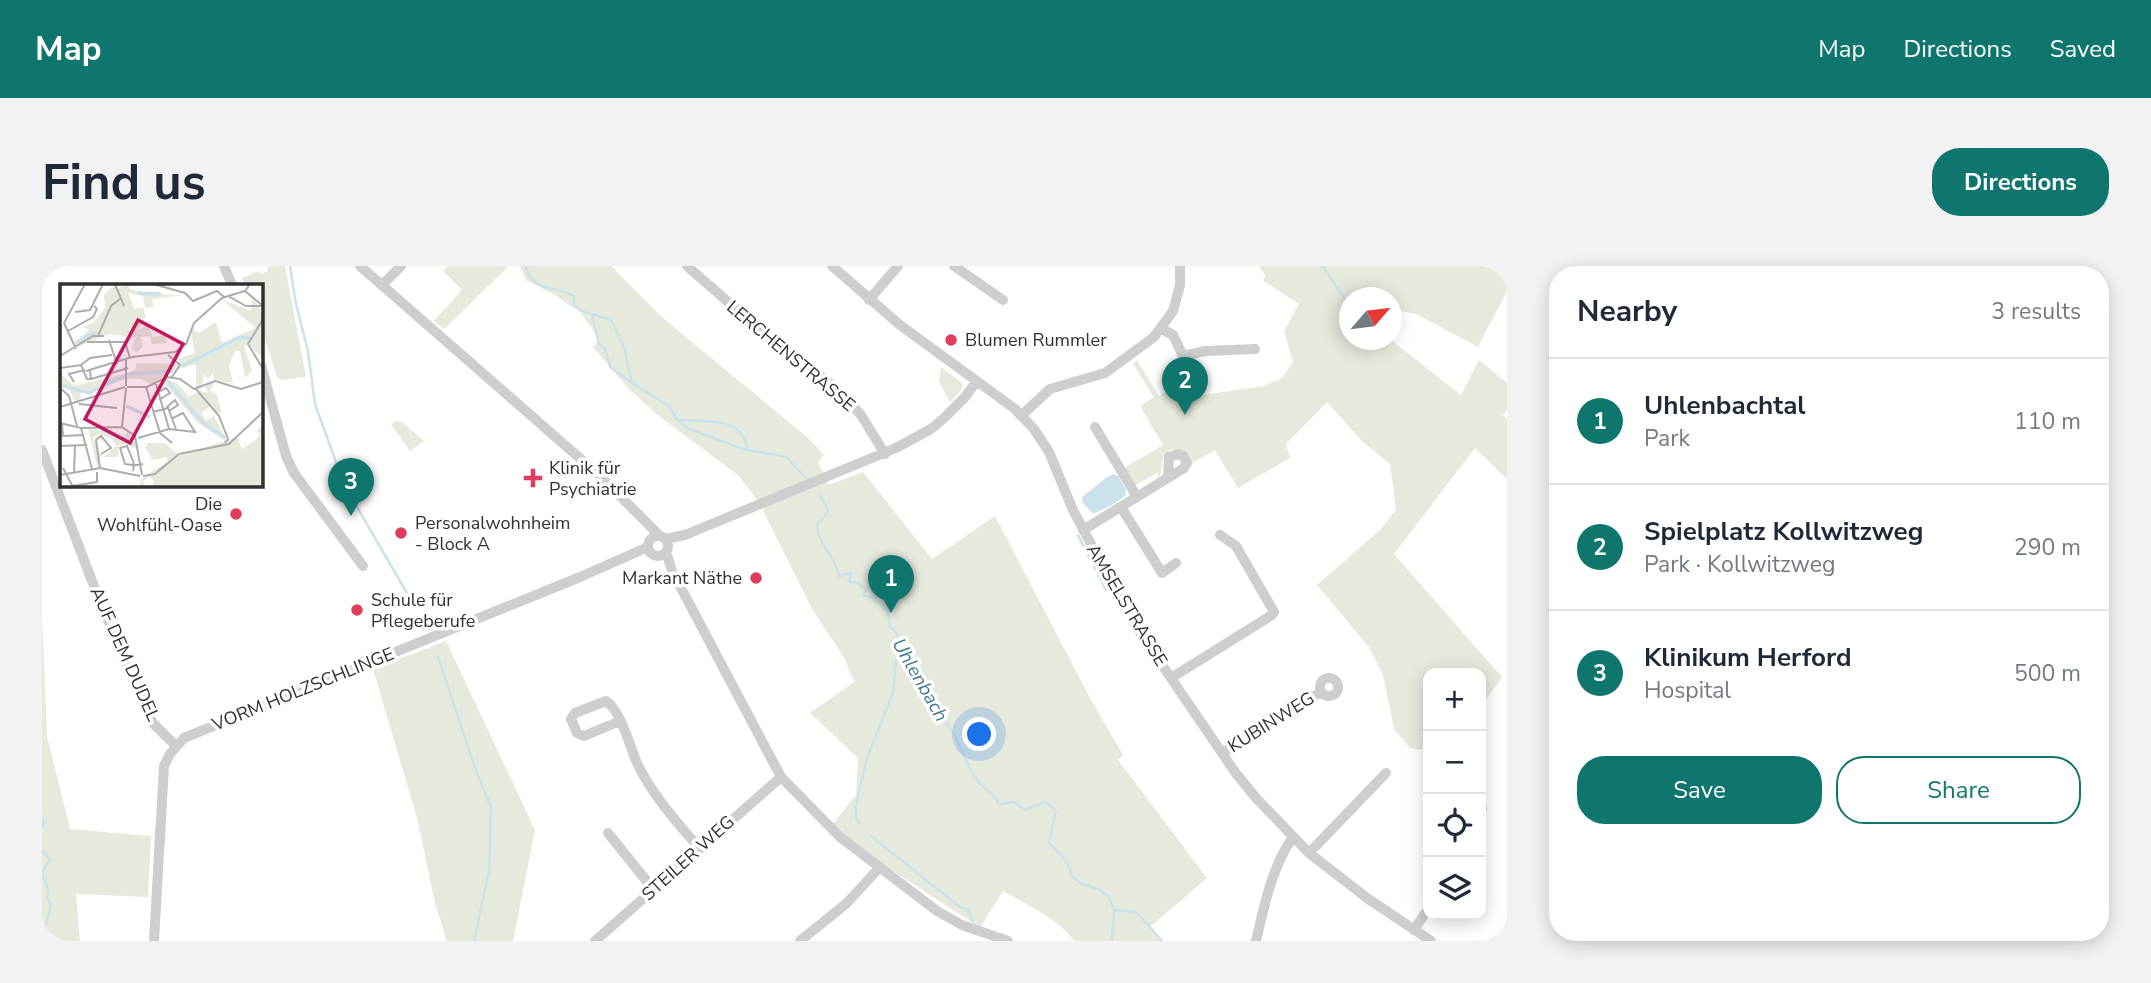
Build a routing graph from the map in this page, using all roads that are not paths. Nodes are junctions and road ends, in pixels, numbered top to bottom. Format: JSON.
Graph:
{"nodes":[{"id":1,"x":224,"y":266,"type":"edge"},
{"id":2,"x":360,"y":266,"type":"edge"},
{"id":3,"x":401,"y":266,"type":"edge"},
{"id":4,"x":687,"y":266,"type":"edge"},
{"id":5,"x":832,"y":266,"type":"edge"},
{"id":6,"x":898,"y":266,"type":"edge"},
{"id":7,"x":954,"y":266,"type":"edge"},
{"id":8,"x":1180,"y":266,"type":"edge"},
{"id":9,"x":232,"y":284,"type":"edge"},
{"id":10,"x":382,"y":285,"type":"junction"},
{"id":11,"x":870,"y":300,"type":"junction"},
{"id":12,"x":1003,"y":300,"type":"dead end"},
{"id":13,"x":1162,"y":329,"type":"junction"},
{"id":14,"x":1255,"y":349,"type":"dead end"},
{"id":15,"x":262,"y":369,"type":"edge"},
{"id":16,"x":976,"y":382,"type":"junction"},
{"id":17,"x":1021,"y":416,"type":"junction"},
{"id":18,"x":1095,"y":428,"type":"dead end"},
{"id":19,"x":42,"y":450,"type":"edge"},
{"id":20,"x":885,"y":454,"type":"junction"},
{"id":21,"x":1168,"y":477,"type":"dead end"},
{"id":22,"x":1137,"y":497,"type":"junction"},
{"id":23,"x":1121,"y":507,"type":"junction"},
{"id":24,"x":1083,"y":530,"type":"junction"},
{"id":25,"x":1220,"y":535,"type":"dead end"},
{"id":26,"x":659,"y":547,"type":"junction"},
{"id":27,"x":1176,"y":563,"type":"dead end"},
{"id":28,"x":363,"y":566,"type":"dead end"},
{"id":29,"x":1171,"y":678,"type":"junction"},
{"id":30,"x":1321,"y":692,"type":"dead end"},
{"id":31,"x":620,"y":721,"type":"dead end"},
{"id":32,"x":176,"y":746,"type":"junction"},
{"id":33,"x":1222,"y":753,"type":"junction"},
{"id":34,"x":1386,"y":773,"type":"dead end"},
{"id":35,"x":781,"y":778,"type":"junction"},
{"id":36,"x":608,"y":833,"type":"dead end"},
{"id":37,"x":1293,"y":837,"type":"junction"},
{"id":38,"x":699,"y":848,"type":"junction"},
{"id":39,"x":1310,"y":853,"type":"junction"},
{"id":40,"x":879,"y":868,"type":"junction"},
{"id":41,"x":653,"y":889,"type":"junction"},
{"id":42,"x":1423,"y":916,"type":"edge"},
{"id":43,"x":1413,"y":930,"type":"junction"},
{"id":44,"x":154,"y":941,"type":"edge"},
{"id":45,"x":595,"y":941,"type":"edge"},
{"id":46,"x":800,"y":941,"type":"edge"},
{"id":47,"x":1008,"y":941,"type":"edge"},
{"id":48,"x":1256,"y":941,"type":"edge"},
{"id":49,"x":1431,"y":941,"type":"edge"}],
"edges":[{"from":1,"to":9,"type":"street"},
{"from":2,"to":10,"type":"street"},
{"from":3,"to":10,"type":"street"},
{"from":4,"to":20,"type":"street","name":"LERCHENSTRASSE"},
{"from":5,"to":11,"type":"street","name":"AMSELSTRASSE"},
{"from":6,"to":11,"type":"street"},
{"from":7,"to":12,"type":"street"},
{"from":8,"to":13,"type":"street"},
{"from":10,"to":26,"type":"street"},
{"from":11,"to":16,"type":"street","name":"AMSELSTRASSE"},
{"from":13,"to":14,"type":"street"},
{"from":13,"to":17,"type":"street"},
{"from":15,"to":28,"type":"street"},
{"from":16,"to":17,"type":"street","name":"AMSELSTRASSE"},
{"from":16,"to":20,"type":"street","name":"VORM HOLZSCHLINGE"},
{"from":17,"to":24,"type":"street","name":"AMSELSTRASSE"},
{"from":18,"to":22,"type":"street"},
{"from":19,"to":32,"type":"street","name":"AUF DEM DUDEL"},
{"from":20,"to":26,"type":"street","name":"VORM HOLZSCHLINGE"},
{"from":21,"to":22,"type":"street"},
{"from":22,"to":23,"type":"street"},
{"from":23,"to":24,"type":"street"},
{"from":23,"to":27,"type":"street"},
{"from":24,"to":29,"type":"street","name":"AMSELSTRASSE"},
{"from":25,"to":29,"type":"street"},
{"from":26,"to":32,"type":"street","name":"VORM HOLZSCHLINGE"},
{"from":26,"to":35,"type":"street"},
{"from":29,"to":33,"type":"street","name":"AMSELSTRASSE"},
{"from":30,"to":33,"type":"street","name":"KUBINWEG"},
{"from":31,"to":38,"type":"street"},
{"from":32,"to":44,"type":"street"},
{"from":33,"to":37,"type":"street","name":"AMSELSTRASSE"},
{"from":34,"to":39,"type":"street"},
{"from":35,"to":38,"type":"street","name":"STEILER WEG"},
{"from":35,"to":40,"type":"street"},
{"from":36,"to":41,"type":"street"},
{"from":37,"to":39,"type":"street","name":"AMSELSTRASSE"},
{"from":37,"to":48,"type":"street"},
{"from":38,"to":41,"type":"street","name":"STEILER WEG"},
{"from":39,"to":43,"type":"street","name":"AMSELSTRASSE"},
{"from":40,"to":46,"type":"street"},
{"from":40,"to":47,"type":"street"},
{"from":41,"to":45,"type":"street","name":"STEILER WEG"},
{"from":42,"to":43,"type":"street"},
{"from":43,"to":49,"type":"street","name":"AMSELSTRASSE"}]}
